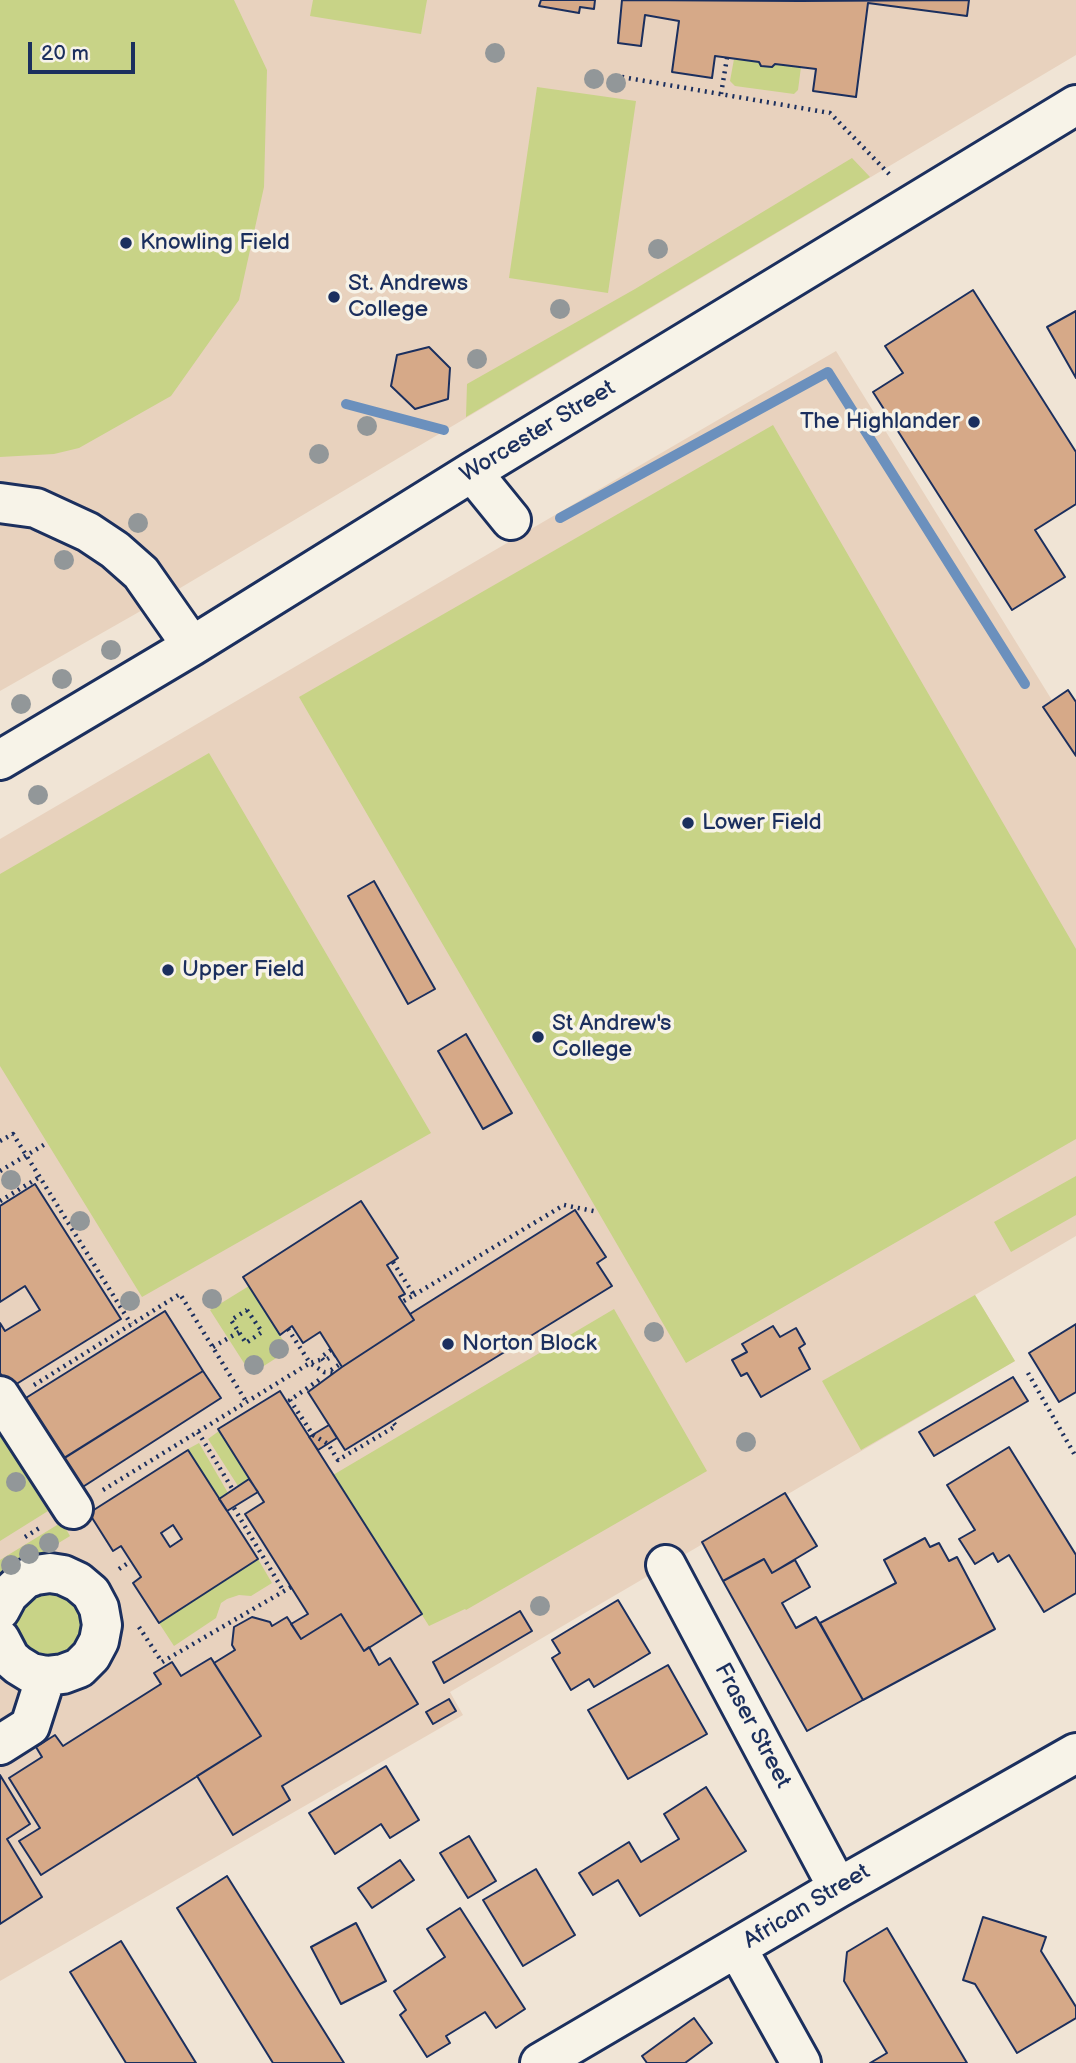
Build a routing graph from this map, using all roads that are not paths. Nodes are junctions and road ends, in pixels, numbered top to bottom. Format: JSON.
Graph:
{"nodes":[{"id":1,"x":1076,"y":105,"type":"edge"},
{"id":2,"x":472,"y":472,"type":"junction"},
{"id":3,"x":0,"y":503,"type":"edge"},
{"id":4,"x":511,"y":520,"type":"dead end"},
{"id":5,"x":192,"y":646,"type":"junction"},
{"id":6,"x":0,"y":760,"type":"edge"},
{"id":7,"x":2,"y":1399,"type":"edge"},
{"id":8,"x":73,"y":1509,"type":"road end"},
{"id":9,"x":666,"y":1565,"type":"dead end"},
{"id":10,"x":0,"y":1610,"type":"edge"},
{"id":11,"x":0,"y":1639,"type":"edge"},
{"id":12,"x":46,"y":1676,"type":"junction"},
{"id":13,"x":0,"y":1745,"type":"edge"},
{"id":14,"x":1076,"y":1753,"type":"edge"},
{"id":15,"x":838,"y":1888,"type":"junction"},
{"id":16,"x":737,"y":1948,"type":"junction"},
{"id":17,"x":540,"y":2063,"type":"edge"},
{"id":18,"x":801,"y":2063,"type":"edge"}],
"edges":[{"from":1,"to":2,"type":"street","name":"Worcester Street"},
{"from":2,"to":4,"type":"street"},
{"from":2,"to":5,"type":"street","name":"Worcester Street"},
{"from":3,"to":5,"type":"street"},
{"from":5,"to":6,"type":"street","name":"Worcester Street"},
{"from":7,"to":8,"type":"street"},
{"from":9,"to":15,"type":"street","name":"Fraser Street"},
{"from":10,"to":12,"type":"street"},
{"from":11,"to":12,"type":"street"},
{"from":12,"to":13,"type":"street"},
{"from":14,"to":15,"type":"street","name":"African Street"},
{"from":15,"to":16,"type":"street","name":"African Street"},
{"from":16,"to":17,"type":"street","name":"African Street"},
{"from":16,"to":18,"type":"street"}]}
